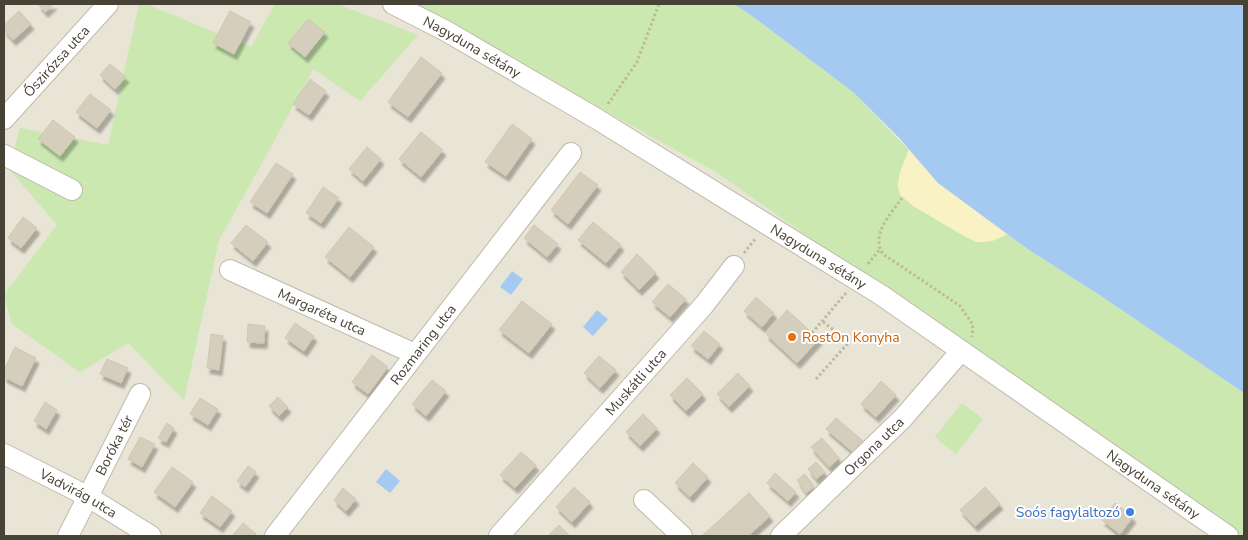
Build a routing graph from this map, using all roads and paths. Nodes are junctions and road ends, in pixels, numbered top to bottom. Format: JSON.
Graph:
{"nodes":[{"id":1,"x":108,"y":4,"type":"edge"},
{"id":2,"x":393,"y":4,"type":"edge"},
{"id":3,"x":659,"y":4,"type":"edge"},
{"id":4,"x":4,"y":119,"type":"edge"},
{"id":5,"x":597,"y":119,"type":"junction"},
{"id":6,"x":571,"y":153,"type":"dead end"},
{"id":7,"x":4,"y":154,"type":"edge"},
{"id":8,"x":72,"y":190,"type":"dead end"},
{"id":9,"x":902,"y":198,"type":"dead end"},
{"id":10,"x":767,"y":224,"type":"junction"},
{"id":11,"x":734,"y":266,"type":"joint"},
{"id":12,"x":230,"y":270,"type":"dead end"},
{"id":13,"x":840,"y":301,"type":"dead end"},
{"id":14,"x":822,"y":321,"type":"junction"},
{"id":15,"x":812,"y":333,"type":"dead end"},
{"id":16,"x":961,"y":351,"type":"junction"},
{"id":17,"x":415,"y":354,"type":"junction"},
{"id":18,"x":816,"y":379,"type":"dead end"},
{"id":19,"x":140,"y":394,"type":"dead end"},
{"id":20,"x":4,"y":454,"type":"edge"},
{"id":21,"x":88,"y":496,"type":"junction"},
{"id":22,"x":644,"y":500,"type":"dead end"},
{"id":23,"x":68,"y":536,"type":"edge"},
{"id":24,"x":151,"y":536,"type":"edge"},
{"id":25,"x":275,"y":536,"type":"edge"},
{"id":26,"x":499,"y":536,"type":"edge"},
{"id":27,"x":682,"y":536,"type":"edge"},
{"id":28,"x":781,"y":536,"type":"edge"},
{"id":29,"x":1228,"y":536,"type":"edge"}],
"edges":[{"from":1,"to":4,"type":"street","name":"Őszirózsa utca"},
{"from":2,"to":5,"type":"street","name":"Nagyduna sétány"},
{"from":3,"to":5,"type":"path"},
{"from":5,"to":10,"type":"street","name":"Nagyduna sétány"},
{"from":6,"to":17,"type":"street","name":"Rozmaring utca"},
{"from":7,"to":8,"type":"street"},
{"from":9,"to":16,"type":"path"},
{"from":10,"to":11,"type":"path"},
{"from":10,"to":16,"type":"street","name":"Nagyduna sétány"},
{"from":11,"to":26,"type":"street","name":"Muskátli utca"},
{"from":12,"to":17,"type":"street","name":"Margaréta utca"},
{"from":13,"to":14,"type":"path"},
{"from":14,"to":15,"type":"path"},
{"from":14,"to":18,"type":"path"},
{"from":16,"to":28,"type":"street","name":"Orgona utca"},
{"from":16,"to":29,"type":"street","name":"Nagyduna sétány"},
{"from":17,"to":25,"type":"street","name":"Rozmaring utca"},
{"from":19,"to":21,"type":"street","name":"Boróka tér"},
{"from":20,"to":21,"type":"street","name":"Vadvirág utca"},
{"from":21,"to":23,"type":"street","name":"Boróka tér"},
{"from":21,"to":24,"type":"street","name":"Vadvirág utca"},
{"from":22,"to":27,"type":"street"}]}
